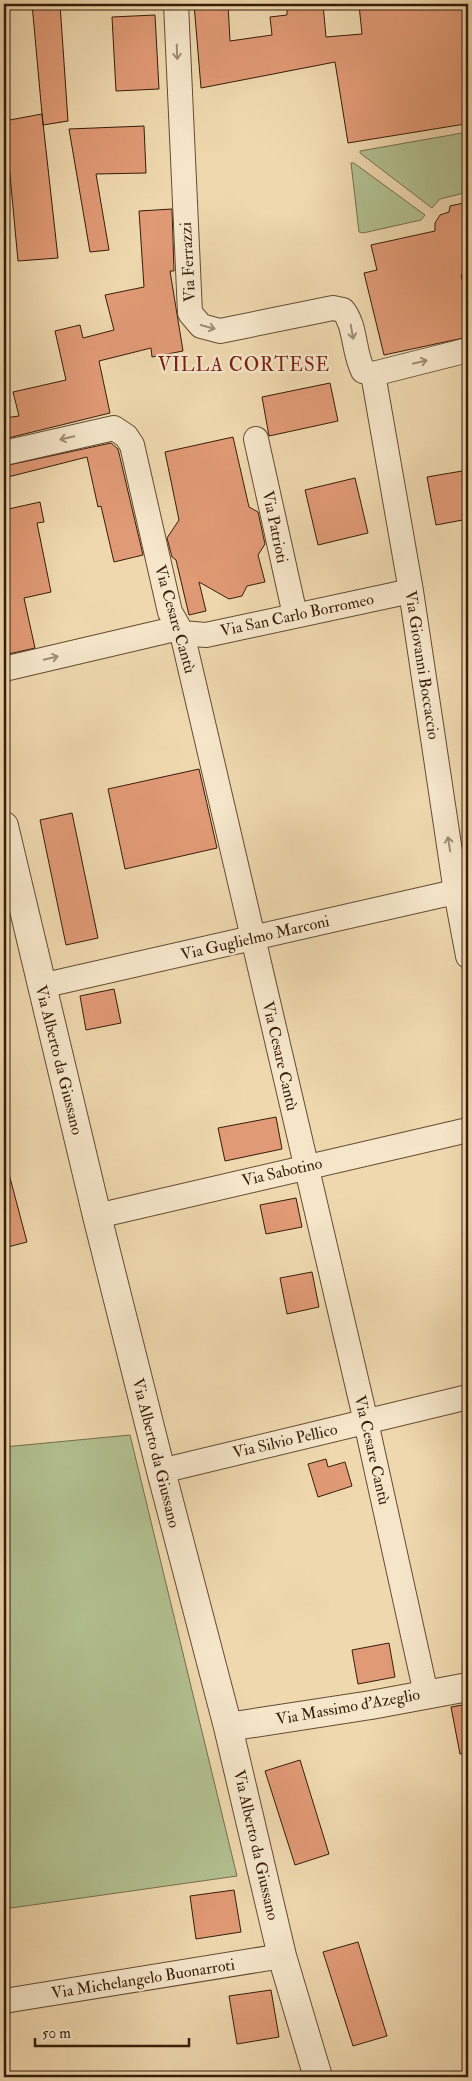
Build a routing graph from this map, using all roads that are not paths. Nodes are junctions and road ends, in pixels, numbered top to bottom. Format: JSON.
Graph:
{"nodes":[{"id":1,"x":176,"y":4,"type":"edge"},
{"id":2,"x":468,"y":350,"type":"edge"},
{"id":3,"x":373,"y":374,"type":"junction"},
{"id":4,"x":256,"y":439,"type":"dead end"},
{"id":5,"x":4,"y":453,"type":"edge"},
{"id":6,"x":411,"y":591,"type":"junction"},
{"id":7,"x":295,"y":616,"type":"junction"},
{"id":8,"x":181,"y":631,"type":"junction"},
{"id":9,"x":4,"y":669,"type":"edge"},
{"id":10,"x":4,"y":826,"type":"edge"},
{"id":11,"x":462,"y":891,"type":"edge"},
{"id":12,"x":252,"y":939,"type":"junction"},
{"id":13,"x":468,"y":956,"type":"edge"},
{"id":14,"x":40,"y":986,"type":"junction"},
{"id":15,"x":468,"y":1130,"type":"edge"},
{"id":16,"x":306,"y":1167,"type":"junction"},
{"id":17,"x":97,"y":1216,"type":"junction"},
{"id":18,"x":468,"y":1397,"type":"edge"},
{"id":19,"x":366,"y":1422,"type":"junction"},
{"id":20,"x":161,"y":1471,"type":"junction"},
{"id":21,"x":468,"y":1687,"type":"edge"},
{"id":22,"x":426,"y":1694,"type":"junction"},
{"id":23,"x":228,"y":1727,"type":"junction"},
{"id":24,"x":282,"y":1956,"type":"junction"},
{"id":25,"x":4,"y":2001,"type":"edge"},
{"id":26,"x":318,"y":2077,"type":"edge"}],
"edges":[{"from":1,"to":3,"type":"street","name":"Via Ferrazzi","one_way":true},
{"from":3,"to":2,"type":"street","one_way":true},
{"from":3,"to":6,"type":"street","name":"Via Giovanni Boccaccio"},
{"from":4,"to":7,"type":"street","name":"Via Patrioti"},
{"from":8,"to":5,"type":"street","name":"Via Cesare Cantù","one_way":true},
{"from":6,"to":7,"type":"street","name":"Via San Carlo Borromeo"},
{"from":11,"to":6,"type":"street","name":"Via Giovanni Boccaccio","one_way":true},
{"from":7,"to":8,"type":"street","name":"Via San Carlo Borromeo"},
{"from":9,"to":8,"type":"street","name":"Via San Carlo Borromeo","one_way":true},
{"from":8,"to":12,"type":"street","name":"Via Cesare Cantù"},
{"from":10,"to":14,"type":"street","name":"Via Alberto da Giussano"},
{"from":11,"to":12,"type":"street","name":"Via Guglielmo Marconi"},
{"from":11,"to":13,"type":"street","name":"Via Giovanni Boccaccio"},
{"from":12,"to":14,"type":"street","name":"Via Guglielmo Marconi"},
{"from":12,"to":16,"type":"street","name":"Via Cesare Cantù"},
{"from":14,"to":17,"type":"street","name":"Via Alberto da Giussano"},
{"from":15,"to":16,"type":"street","name":"Via Sabotino"},
{"from":16,"to":17,"type":"street","name":"Via Sabotino"},
{"from":16,"to":19,"type":"street","name":"Via Cesare Cantù"},
{"from":17,"to":20,"type":"street","name":"Via Alberto da Giussano"},
{"from":18,"to":19,"type":"street","name":"Via Silvio Pellico"},
{"from":19,"to":20,"type":"street","name":"Via Silvio Pellico"},
{"from":19,"to":22,"type":"street","name":"Via Cesare Cantù"},
{"from":20,"to":23,"type":"street","name":"Via Alberto da Giussano"},
{"from":21,"to":22,"type":"street","name":"Via Massimo d'Azeglio"},
{"from":22,"to":23,"type":"street","name":"Via Massimo d'Azeglio"},
{"from":23,"to":24,"type":"street","name":"Via Alberto da Giussano"},
{"from":24,"to":25,"type":"street","name":"Via Michelangelo Buonarroti"},
{"from":24,"to":26,"type":"street","name":"Via Alberto da Giussano"}]}
